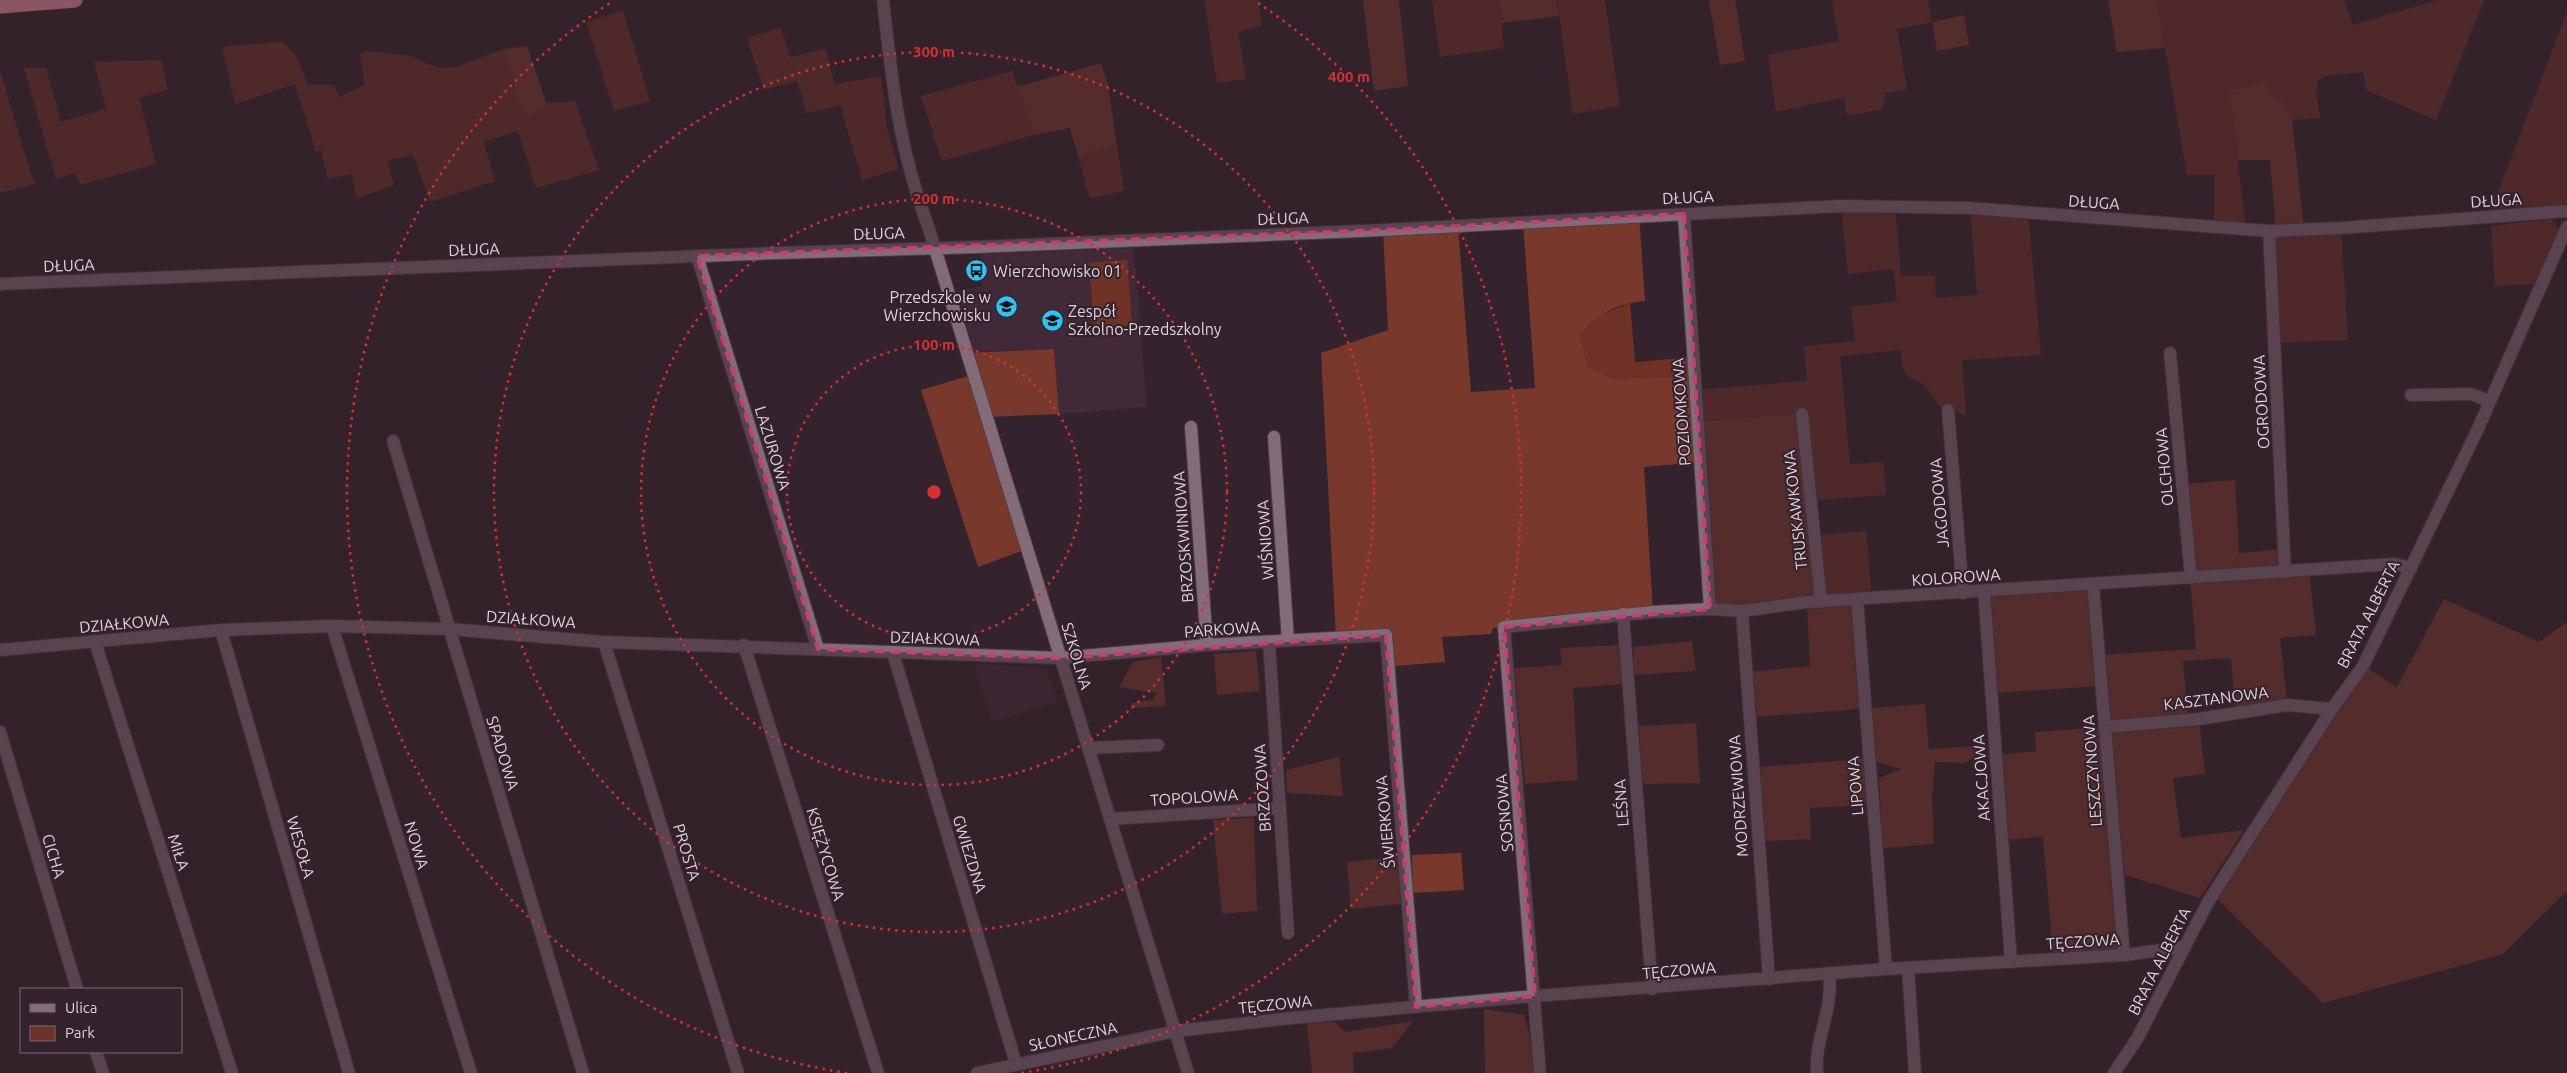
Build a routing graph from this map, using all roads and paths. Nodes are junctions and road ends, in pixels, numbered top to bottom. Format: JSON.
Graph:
{"nodes":[{"id":1,"x":75,"y":0,"type":"edge"},
{"id":2,"x":883,"y":0,"type":"edge"},
{"id":3,"x":0,"y":6,"type":"edge"},
{"id":4,"x":2567,"y":211,"type":"edge"},
{"id":5,"x":1684,"y":214,"type":"junction"},
{"id":6,"x":2567,"y":227,"type":"edge"},
{"id":7,"x":2269,"y":231,"type":"junction"},
{"id":8,"x":934,"y":248,"type":"junction"},
{"id":9,"x":697,"y":256,"type":"junction"},
{"id":10,"x":0,"y":284,"type":"edge"},
{"id":11,"x":2170,"y":353,"type":"dead end"},
{"id":12,"x":2411,"y":394,"type":"dead end"},
{"id":13,"x":2488,"y":401,"type":"junction"},
{"id":14,"x":1948,"y":410,"type":"dead end"},
{"id":15,"x":1802,"y":414,"type":"dead end"},
{"id":16,"x":1191,"y":426,"type":"dead end"},
{"id":17,"x":1274,"y":437,"type":"dead end"},
{"id":18,"x":393,"y":441,"type":"dead end"},
{"id":19,"x":2411,"y":568,"type":"junction"},
{"id":20,"x":2285,"y":572,"type":"junction"},
{"id":21,"x":2191,"y":578,"type":"junction"},
{"id":22,"x":2093,"y":584,"type":"junction"},
{"id":23,"x":1984,"y":591,"type":"junction"},
{"id":24,"x":1963,"y":592,"type":"junction"},
{"id":25,"x":1857,"y":599,"type":"junction"},
{"id":26,"x":1821,"y":602,"type":"junction"},
{"id":27,"x":1710,"y":608,"type":"junction"},
{"id":28,"x":1742,"y":611,"type":"junction"},
{"id":29,"x":1623,"y":614,"type":"junction"},
{"id":30,"x":332,"y":626,"type":"junction"},
{"id":31,"x":1504,"y":627,"type":"joint"},
{"id":32,"x":449,"y":629,"type":"junction"},
{"id":33,"x":221,"y":630,"type":"junction"},
{"id":34,"x":1386,"y":636,"type":"joint"},
{"id":35,"x":1288,"y":641,"type":"junction"},
{"id":36,"x":95,"y":642,"type":"junction"},
{"id":37,"x":604,"y":642,"type":"junction"},
{"id":38,"x":1269,"y":642,"type":"junction"},
{"id":39,"x":744,"y":645,"type":"junction"},
{"id":40,"x":1207,"y":645,"type":"junction"},
{"id":41,"x":818,"y":648,"type":"junction"},
{"id":42,"x":0,"y":650,"type":"edge"},
{"id":43,"x":894,"y":653,"type":"junction"},
{"id":44,"x":1060,"y":658,"type":"junction"},
{"id":45,"x":2332,"y":709,"type":"junction"},
{"id":46,"x":2105,"y":727,"type":"junction"},
{"id":47,"x":0,"y":732,"type":"edge"},
{"id":48,"x":1158,"y":745,"type":"dead end"},
{"id":49,"x":1089,"y":748,"type":"junction"},
{"id":50,"x":1280,"y":808,"type":"junction"},
{"id":51,"x":1111,"y":819,"type":"junction"},
{"id":52,"x":1288,"y":932,"type":"dead end"},
{"id":53,"x":2184,"y":947,"type":"junction"},
{"id":54,"x":2124,"y":955,"type":"junction"},
{"id":55,"x":2011,"y":962,"type":"junction"},
{"id":56,"x":1908,"y":968,"type":"junction"},
{"id":57,"x":1886,"y":970,"type":"junction"},
{"id":58,"x":1829,"y":974,"type":"junction"},
{"id":59,"x":1769,"y":979,"type":"junction"},
{"id":60,"x":77,"y":988,"type":"edge"},
{"id":61,"x":1652,"y":989,"type":"junction"},
{"id":62,"x":1535,"y":996,"type":"junction"},
{"id":63,"x":1416,"y":1007,"type":"junction"},
{"id":64,"x":1176,"y":1031,"type":"junction"},
{"id":65,"x":96,"y":1053,"type":"edge"},
{"id":66,"x":1016,"y":1064,"type":"junction"},
{"id":67,"x":102,"y":1073,"type":"edge"},
{"id":68,"x":232,"y":1073,"type":"edge"},
{"id":69,"x":349,"y":1073,"type":"edge"},
{"id":70,"x":471,"y":1073,"type":"edge"},
{"id":71,"x":583,"y":1073,"type":"edge"},
{"id":72,"x":738,"y":1073,"type":"edge"},
{"id":73,"x":878,"y":1073,"type":"edge"},
{"id":74,"x":977,"y":1073,"type":"edge"},
{"id":75,"x":1188,"y":1073,"type":"edge"},
{"id":76,"x":1540,"y":1073,"type":"edge"},
{"id":77,"x":1817,"y":1073,"type":"edge"},
{"id":78,"x":1915,"y":1073,"type":"edge"},
{"id":79,"x":2114,"y":1073,"type":"edge"}],
"edges":[{"from":1,"to":3,"type":"highway"},
{"from":2,"to":8,"type":"street","name":"SZKOLNA"},
{"from":4,"to":7,"type":"street","name":"DŁUGA"},
{"from":5,"to":7,"type":"street","name":"DŁUGA"},
{"from":5,"to":8,"type":"street","name":"DŁUGA"},
{"from":5,"to":27,"type":"street","name":"POZIOMKOWA"},
{"from":6,"to":13,"type":"street","name":"BRATA ALBERTA"},
{"from":7,"to":20,"type":"street","name":"OGRODOWA"},
{"from":8,"to":9,"type":"street","name":"DŁUGA"},
{"from":8,"to":44,"type":"street","name":"SZKOLNA"},
{"from":9,"to":10,"type":"street","name":"DŁUGA"},
{"from":9,"to":41,"type":"street","name":"LAZUROWA"},
{"from":11,"to":21,"type":"street","name":"OLCHOWA"},
{"from":12,"to":13,"type":"street"},
{"from":13,"to":19,"type":"street","name":"BRATA ALBERTA"},
{"from":14,"to":24,"type":"street","name":"JAGODOWA"},
{"from":15,"to":26,"type":"street","name":"TRUSKAWKOWA"},
{"from":16,"to":40,"type":"street","name":"BRZOSKWINIOWA"},
{"from":17,"to":35,"type":"street","name":"WIŚNIOWA"},
{"from":18,"to":32,"type":"street","name":"SPADOWA"},
{"from":19,"to":20,"type":"street","name":"KOLOROWA"},
{"from":19,"to":45,"type":"street","name":"BRATA ALBERTA"},
{"from":20,"to":21,"type":"street","name":"KOLOROWA"},
{"from":21,"to":22,"type":"street","name":"KOLOROWA"},
{"from":22,"to":23,"type":"street","name":"KOLOROWA"},
{"from":22,"to":46,"type":"street","name":"LESZCZYNOWA"},
{"from":23,"to":24,"type":"street","name":"KOLOROWA"},
{"from":23,"to":55,"type":"street","name":"AKACJOWA"},
{"from":24,"to":25,"type":"street","name":"KOLOROWA"},
{"from":25,"to":26,"type":"street","name":"KOLOROWA"},
{"from":25,"to":57,"type":"street","name":"LIPOWA"},
{"from":26,"to":28,"type":"street","name":"KOLOROWA"},
{"from":27,"to":28,"type":"street","name":"KOLOROWA"},
{"from":27,"to":29,"type":"street","name":"KOLOROWA"},
{"from":28,"to":59,"type":"street","name":"MODRZEWIOWA"},
{"from":29,"to":31,"type":"street","name":"KOLOROWA"},
{"from":29,"to":61,"type":"street","name":"LEŚNA"},
{"from":30,"to":32,"type":"street","name":"DZIAŁKOWA"},
{"from":30,"to":33,"type":"street","name":"DZIAŁKOWA"},
{"from":30,"to":70,"type":"street","name":"NOWA"},
{"from":31,"to":62,"type":"street","name":"SOSNOWA"},
{"from":32,"to":37,"type":"street","name":"DZIAŁKOWA"},
{"from":32,"to":71,"type":"street","name":"SPADOWA"},
{"from":33,"to":36,"type":"street","name":"DZIAŁKOWA"},
{"from":33,"to":69,"type":"street","name":"WESOŁA"},
{"from":34,"to":35,"type":"street","name":"PARKOWA"},
{"from":34,"to":63,"type":"street","name":"ŚWIERKOWA"},
{"from":35,"to":38,"type":"street","name":"PARKOWA"},
{"from":36,"to":42,"type":"street","name":"DZIAŁKOWA"},
{"from":36,"to":68,"type":"street","name":"MIŁA"},
{"from":37,"to":39,"type":"street","name":"DZIAŁKOWA"},
{"from":37,"to":72,"type":"street","name":"PROSTA"},
{"from":38,"to":40,"type":"street","name":"PARKOWA"},
{"from":38,"to":50,"type":"street","name":"BRZOZOWA"},
{"from":39,"to":41,"type":"street","name":"DZIAŁKOWA"},
{"from":39,"to":73,"type":"street","name":"KSIĘŻYCOWA"},
{"from":40,"to":44,"type":"street","name":"PARKOWA"},
{"from":41,"to":43,"type":"street","name":"DZIAŁKOWA"},
{"from":43,"to":44,"type":"street","name":"DZIAŁKOWA"},
{"from":43,"to":66,"type":"street","name":"GWIEZDNA"},
{"from":44,"to":49,"type":"street","name":"SZKOLNA"},
{"from":45,"to":46,"type":"street","name":"KASZTANOWA"},
{"from":45,"to":53,"type":"street","name":"BRATA ALBERTA"},
{"from":46,"to":54,"type":"street","name":"LESZCZYNOWA"},
{"from":47,"to":60,"type":"street","name":"CICHA"},
{"from":48,"to":49,"type":"street"},
{"from":49,"to":51,"type":"street","name":"SZKOLNA"},
{"from":50,"to":51,"type":"street","name":"TOPOLOWA"},
{"from":50,"to":52,"type":"street","name":"BRZOZOWA"},
{"from":51,"to":64,"type":"street","name":"SZKOLNA"},
{"from":53,"to":54,"type":"street","name":"TĘCZOWA"},
{"from":53,"to":79,"type":"street","name":"BRATA ALBERTA"},
{"from":54,"to":55,"type":"street","name":"TĘCZOWA"},
{"from":55,"to":56,"type":"street","name":"TĘCZOWA"},
{"from":56,"to":57,"type":"street","name":"TĘCZOWA"},
{"from":56,"to":78,"type":"street"},
{"from":57,"to":58,"type":"street","name":"TĘCZOWA"},
{"from":58,"to":59,"type":"street","name":"TĘCZOWA"},
{"from":58,"to":77,"type":"street"},
{"from":59,"to":61,"type":"street","name":"TĘCZOWA"},
{"from":61,"to":62,"type":"street","name":"TĘCZOWA"},
{"from":62,"to":63,"type":"street","name":"TĘCZOWA"},
{"from":62,"to":76,"type":"street","name":"SOSNOWA"},
{"from":63,"to":64,"type":"street","name":"TĘCZOWA"},
{"from":64,"to":66,"type":"street","name":"SŁONECZNA"},
{"from":64,"to":75,"type":"street","name":"SZKOLNA"},
{"from":65,"to":67,"type":"street"},
{"from":66,"to":74,"type":"street","name":"SŁONECZNA"}]}
